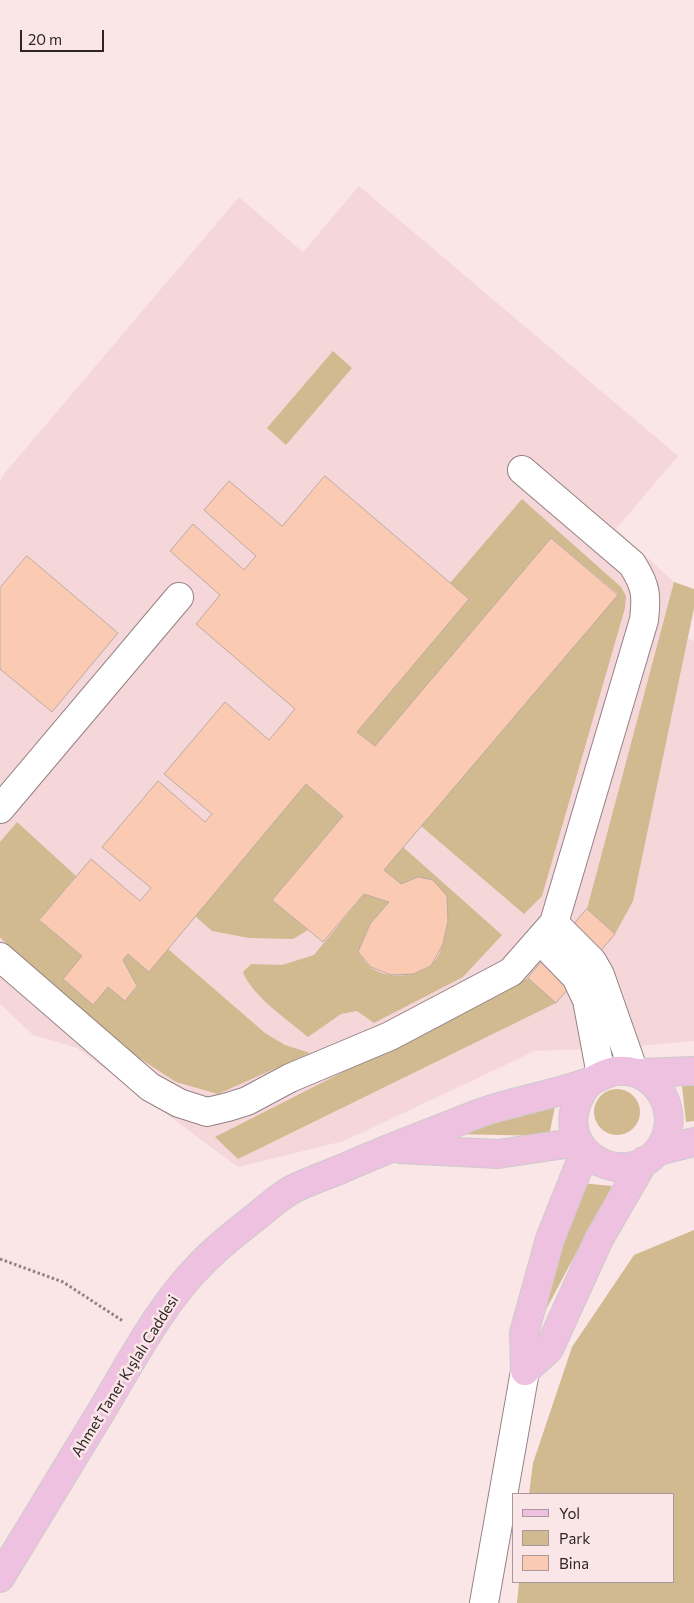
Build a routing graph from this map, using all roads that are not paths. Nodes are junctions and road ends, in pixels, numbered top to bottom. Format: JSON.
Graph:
{"nodes":[{"id":1,"x":522,"y":470,"type":"dead end"},
{"id":2,"x":179,"y":597,"type":"dead end"},
{"id":3,"x":0,"y":809,"type":"edge"},
{"id":4,"x":547,"y":932,"type":"junction"},
{"id":5,"x":0,"y":957,"type":"edge"},
{"id":6,"x":694,"y":1071,"type":"edge"},
{"id":7,"x":636,"y":1073,"type":"junction"},
{"id":8,"x":595,"y":1078,"type":"junction"},
{"id":9,"x":694,"y":1142,"type":"edge"},
{"id":10,"x":582,"y":1147,"type":"junction"},
{"id":11,"x":388,"y":1149,"type":"junction"},
{"id":12,"x":651,"y":1156,"type":"junction"},
{"id":13,"x":525,"y":1371,"type":"junction"},
{"id":14,"x":0,"y":1578,"type":"edge"},
{"id":15,"x":484,"y":1603,"type":"edge"}],
"edges":[{"from":1,"to":4,"type":"street"},
{"from":2,"to":3,"type":"street"},
{"from":4,"to":5,"type":"street"},
{"from":4,"to":7,"type":"street"},
{"from":4,"to":8,"type":"street"},
{"from":6,"to":7,"type":"main road","name":"Ahmet Taner Kışlalı Caddesi"},
{"from":7,"to":8,"type":"main road","name":"Ahmet Taner Kışlalı Caddesi"},
{"from":7,"to":12,"type":"main road"},
{"from":8,"to":10,"type":"main road"},
{"from":8,"to":11,"type":"main road","name":"Ahmet Taner Kışlalı Caddesi"},
{"from":9,"to":12,"type":"main road"},
{"from":10,"to":11,"type":"main road","name":"Ahmet Taner Kışlalı Caddesi"},
{"from":10,"to":12,"type":"main road"},
{"from":10,"to":13,"type":"main road"},
{"from":11,"to":14,"type":"main road","name":"Ahmet Taner Kışlalı Caddesi"},
{"from":12,"to":13,"type":"main road"},
{"from":13,"to":15,"type":"street"}]}
